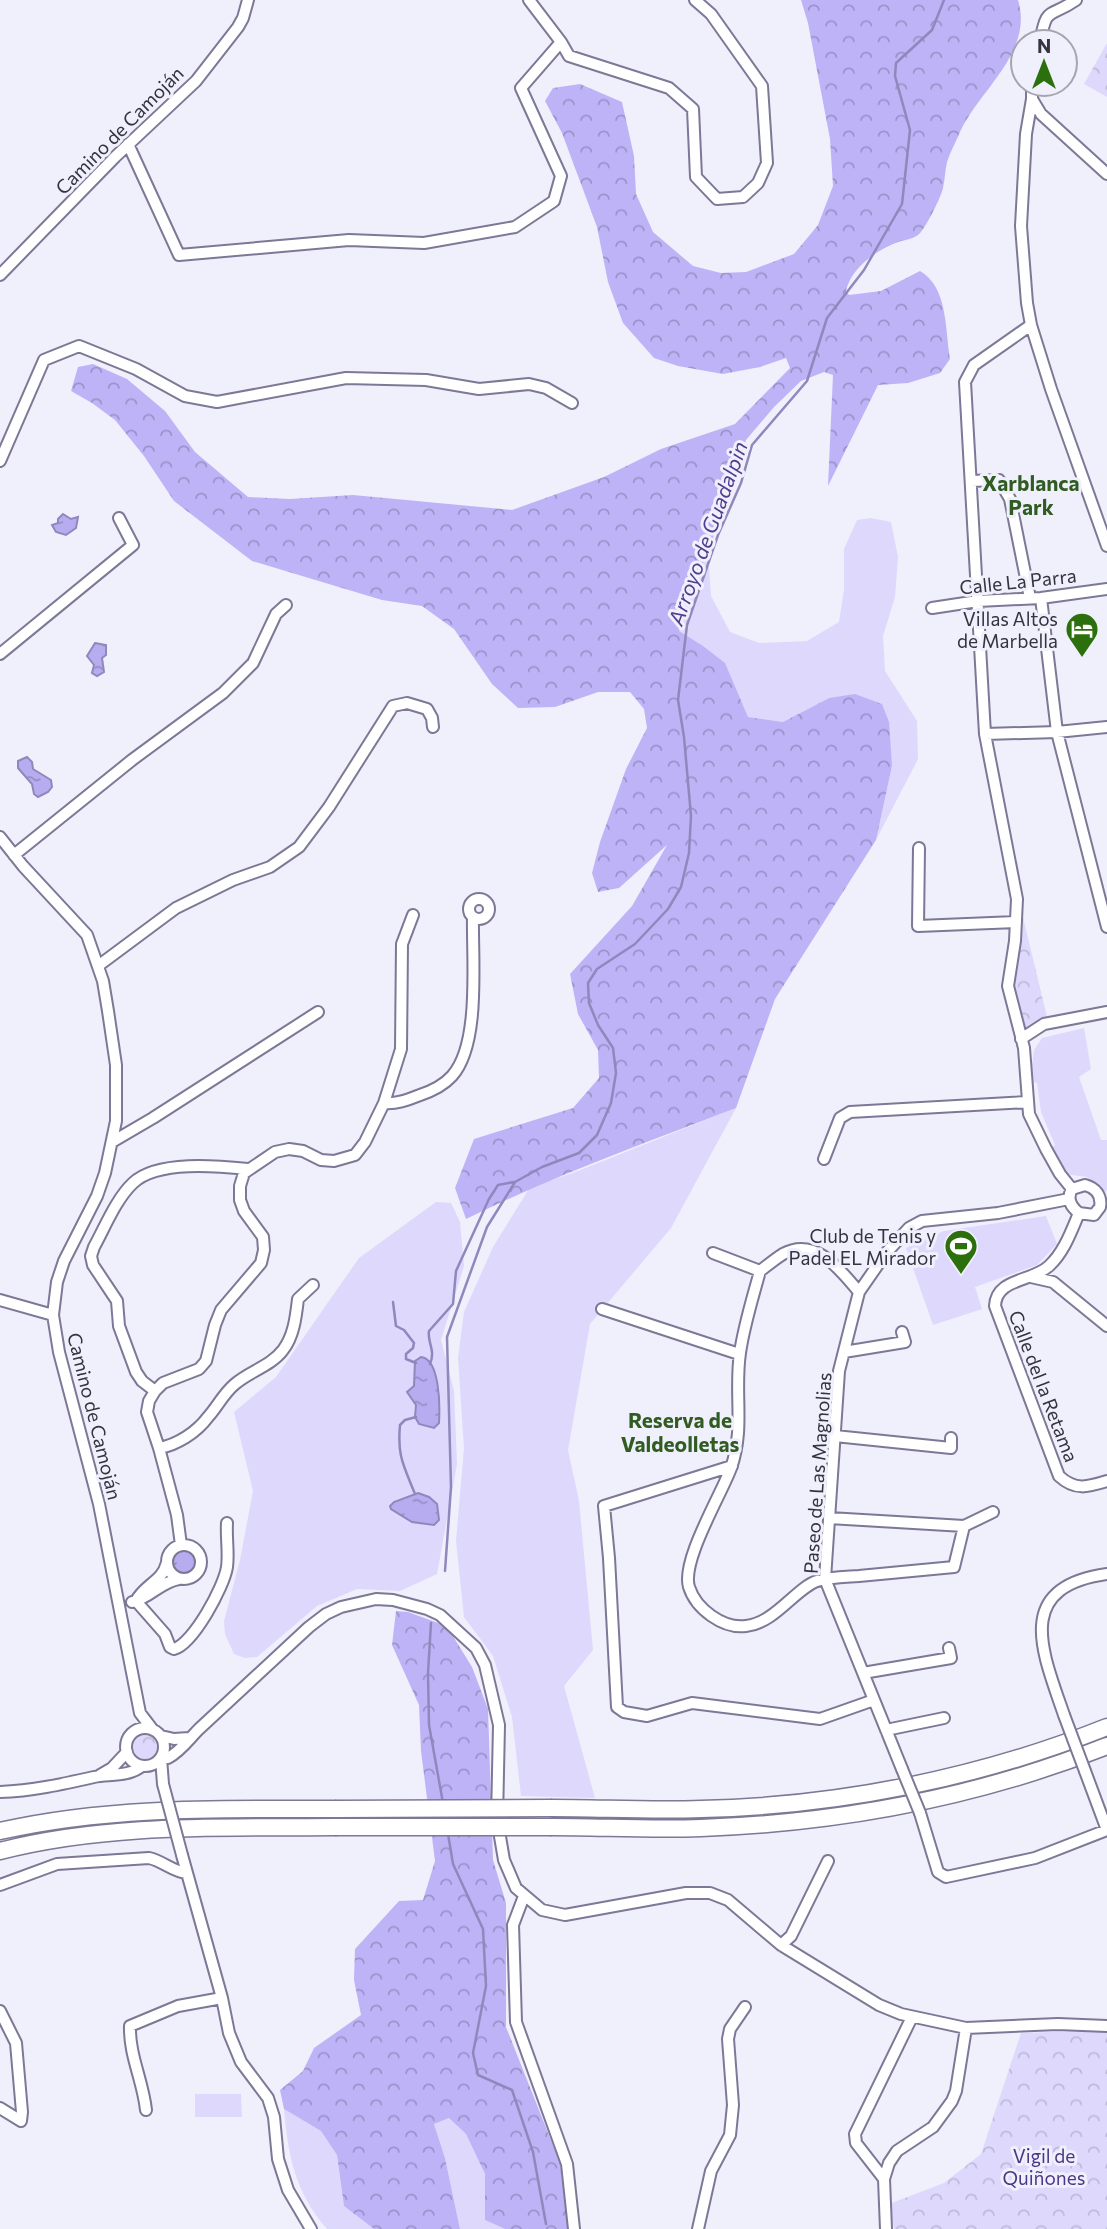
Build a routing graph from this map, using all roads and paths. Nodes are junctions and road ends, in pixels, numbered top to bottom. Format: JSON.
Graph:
{"nodes":[{"id":1,"x":248,"y":0,"type":"edge"},
{"id":2,"x":529,"y":0,"type":"edge"},
{"id":3,"x":695,"y":0,"type":"edge"},
{"id":4,"x":1076,"y":0,"type":"edge"},
{"id":5,"x":1042,"y":28,"type":"edge"},
{"id":6,"x":561,"y":42,"type":"junction"},
{"id":7,"x":1032,"y":99,"type":"joint"},
{"id":8,"x":1041,"y":114,"type":"junction"},
{"id":9,"x":1026,"y":126,"type":"junction"},
{"id":10,"x":128,"y":144,"type":"junction"},
{"id":11,"x":1107,"y":174,"type":"edge"},
{"id":12,"x":0,"y":275,"type":"edge"},
{"id":13,"x":1031,"y":325,"type":"junction"},
{"id":14,"x":572,"y":403,"type":"dead end"},
{"id":15,"x":0,"y":461,"type":"edge"},
{"id":16,"x":971,"y":481,"type":"junction"},
{"id":17,"x":118,"y":518,"type":"dead end"},
{"id":18,"x":1107,"y":546,"type":"edge"},
{"id":19,"x":1107,"y":589,"type":"edge"},
{"id":20,"x":1036,"y":598,"type":"junction"},
{"id":21,"x":978,"y":601,"type":"junction"},
{"id":22,"x":286,"y":605,"type":"dead end"},
{"id":23,"x":932,"y":608,"type":"dead end"},
{"id":24,"x":0,"y":654,"type":"edge"},
{"id":25,"x":433,"y":727,"type":"dead end"},
{"id":26,"x":1107,"y":727,"type":"edge"},
{"id":27,"x":1057,"y":732,"type":"junction"},
{"id":28,"x":985,"y":734,"type":"junction"},
{"id":29,"x":0,"y":837,"type":"edge"},
{"id":30,"x":919,"y":848,"type":"dead end"},
{"id":31,"x":14,"y":855,"type":"junction"},
{"id":32,"x":413,"y":915,"type":"dead end"},
{"id":33,"x":473,"y":917,"type":"dead end"},
{"id":34,"x":1016,"y":922,"type":"junction"},
{"id":35,"x":1107,"y":926,"type":"edge"},
{"id":36,"x":98,"y":966,"type":"junction"},
{"id":37,"x":318,"y":1012,"type":"dead end"},
{"id":38,"x":1107,"y":1012,"type":"edge"},
{"id":39,"x":1021,"y":1039,"type":"junction"},
{"id":40,"x":1027,"y":1102,"type":"junction"},
{"id":41,"x":384,"y":1103,"type":"junction"},
{"id":42,"x":112,"y":1142,"type":"junction"},
{"id":43,"x":824,"y":1159,"type":"dead end"},
{"id":44,"x":248,"y":1169,"type":"junction"},
{"id":45,"x":1070,"y":1194,"type":"junction"},
{"id":46,"x":1104,"y":1197,"type":"edge"},
{"id":47,"x":1079,"y":1213,"type":"junction"},
{"id":48,"x":713,"y":1253,"type":"dead end"},
{"id":49,"x":1059,"y":1256,"type":"junction"},
{"id":50,"x":760,"y":1271,"type":"junction"},
{"id":51,"x":1031,"y":1277,"type":"junction"},
{"id":52,"x":1053,"y":1282,"type":"junction"},
{"id":53,"x":313,"y":1285,"type":"dead end"},
{"id":54,"x":859,"y":1293,"type":"junction"},
{"id":55,"x":0,"y":1300,"type":"edge"},
{"id":56,"x":602,"y":1309,"type":"dead end"},
{"id":57,"x":54,"y":1315,"type":"junction"},
{"id":58,"x":1107,"y":1326,"type":"edge"},
{"id":59,"x":902,"y":1332,"type":"dead end"},
{"id":60,"x":844,"y":1352,"type":"junction"},
{"id":61,"x":740,"y":1354,"type":"junction"},
{"id":62,"x":155,"y":1391,"type":"junction"},
{"id":63,"x":835,"y":1436,"type":"junction"},
{"id":64,"x":951,"y":1438,"type":"dead end"},
{"id":65,"x":159,"y":1448,"type":"junction"},
{"id":66,"x":732,"y":1466,"type":"junction"},
{"id":67,"x":1107,"y":1480,"type":"edge"},
{"id":68,"x":993,"y":1512,"type":"dead end"},
{"id":69,"x":829,"y":1518,"type":"junction"},
{"id":70,"x":227,"y":1523,"type":"dead end"},
{"id":71,"x":964,"y":1526,"type":"junction"},
{"id":72,"x":181,"y":1545,"type":"junction"},
{"id":73,"x":166,"y":1564,"type":"junction"},
{"id":74,"x":1101,"y":1575,"type":"edge"},
{"id":75,"x":179,"y":1579,"type":"junction"},
{"id":76,"x":825,"y":1579,"type":"junction"},
{"id":77,"x":136,"y":1601,"type":"junction"},
{"id":78,"x":120,"y":1604,"type":"junction"},
{"id":79,"x":949,"y":1648,"type":"dead end"},
{"id":80,"x":863,"y":1673,"type":"junction"},
{"id":81,"x":874,"y":1700,"type":"junction"},
{"id":82,"x":140,"y":1713,"type":"junction"},
{"id":83,"x":944,"y":1718,"type":"dead end"},
{"id":84,"x":1107,"y":1727,"type":"edge"},
{"id":85,"x":886,"y":1730,"type":"junction"},
{"id":86,"x":135,"y":1731,"type":"junction"},
{"id":87,"x":157,"y":1733,"type":"junction"},
{"id":88,"x":189,"y":1738,"type":"junction"},
{"id":89,"x":1107,"y":1746,"type":"edge"},
{"id":90,"x":127,"y":1752,"type":"junction"},
{"id":91,"x":161,"y":1757,"type":"junction"},
{"id":92,"x":143,"y":1766,"type":"junction"},
{"id":93,"x":99,"y":1776,"type":"junction"},
{"id":94,"x":163,"y":1783,"type":"junction"},
{"id":95,"x":0,"y":1792,"type":"edge"},
{"id":96,"x":1107,"y":1830,"type":"edge"},
{"id":97,"x":0,"y":1831,"type":"edge"},
{"id":98,"x":0,"y":1850,"type":"edge"},
{"id":99,"x":828,"y":1861,"type":"dead end"},
{"id":100,"x":187,"y":1873,"type":"junction"},
{"id":101,"x":0,"y":1885,"type":"edge"},
{"id":102,"x":524,"y":1896,"type":"junction"},
{"id":103,"x":781,"y":1945,"type":"junction"},
{"id":104,"x":222,"y":1998,"type":"junction"},
{"id":105,"x":745,"y":2007,"type":"dead end"},
{"id":106,"x":0,"y":2011,"type":"edge"},
{"id":107,"x":912,"y":2017,"type":"junction"},
{"id":108,"x":1107,"y":2026,"type":"edge"},
{"id":109,"x":966,"y":2028,"type":"junction"},
{"id":110,"x":21,"y":2096,"type":"junction"},
{"id":111,"x":2,"y":2109,"type":"edge"},
{"id":112,"x":146,"y":2110,"type":"dead end"},
{"id":113,"x":884,"y":2179,"type":"junction"},
{"id":114,"x":311,"y":2229,"type":"edge"},
{"id":115,"x":574,"y":2229,"type":"edge"},
{"id":116,"x":698,"y":2229,"type":"edge"},
{"id":117,"x":886,"y":2229,"type":"edge"}],
"edges":[{"from":1,"to":10,"type":"street","name":"Camino de Camoján"},
{"from":2,"to":6,"type":"street"},
{"from":3,"to":6,"type":"street"},
{"from":4,"to":5,"type":"street"},
{"from":6,"to":10,"type":"street"},
{"from":7,"to":8,"type":"street"},
{"from":7,"to":9,"type":"street"},
{"from":8,"to":9,"type":"street"},
{"from":8,"to":11,"type":"street"},
{"from":9,"to":13,"type":"street"},
{"from":10,"to":12,"type":"street","name":"Camino de Camoján"},
{"from":13,"to":16,"type":"street"},
{"from":13,"to":18,"type":"street"},
{"from":14,"to":15,"type":"street"},
{"from":16,"to":20,"type":"street"},
{"from":16,"to":21,"type":"street"},
{"from":17,"to":24,"type":"street"},
{"from":19,"to":20,"type":"street","name":"Calle La Parra"},
{"from":20,"to":21,"type":"street","name":"Calle La Parra"},
{"from":20,"to":27,"type":"street"},
{"from":21,"to":23,"type":"street","name":"Calle La Parra"},
{"from":21,"to":28,"type":"street"},
{"from":22,"to":31,"type":"street"},
{"from":25,"to":36,"type":"street"},
{"from":26,"to":27,"type":"street"},
{"from":27,"to":28,"type":"street"},
{"from":27,"to":35,"type":"street"},
{"from":28,"to":34,"type":"street"},
{"from":29,"to":31,"type":"street","name":"Camino de Camoján"},
{"from":30,"to":34,"type":"street"},
{"from":31,"to":36,"type":"street","name":"Camino de Camoján"},
{"from":32,"to":41,"type":"street"},
{"from":33,"to":41,"type":"street"},
{"from":34,"to":39,"type":"street"},
{"from":36,"to":42,"type":"street","name":"Camino de Camoján"},
{"from":37,"to":42,"type":"street"},
{"from":38,"to":39,"type":"street"},
{"from":39,"to":40,"type":"street"},
{"from":40,"to":43,"type":"street"},
{"from":40,"to":45,"type":"street"},
{"from":41,"to":44,"type":"street"},
{"from":42,"to":57,"type":"street","name":"Camino de Camoján"},
{"from":44,"to":62,"type":"street"},
{"from":44,"to":62,"type":"street"},
{"from":45,"to":46,"type":"street"},
{"from":45,"to":47,"type":"street"},
{"from":45,"to":54,"type":"street","name":"Paseo de Las Magnolias"},
{"from":46,"to":47,"type":"street"},
{"from":47,"to":49,"type":"street"},
{"from":48,"to":50,"type":"street"},
{"from":49,"to":51,"type":"street"},
{"from":49,"to":52,"type":"street"},
{"from":50,"to":54,"type":"street"},
{"from":50,"to":61,"type":"street"},
{"from":51,"to":52,"type":"street"},
{"from":51,"to":67,"type":"street","name":"Calle del la Retama"},
{"from":52,"to":58,"type":"street"},
{"from":53,"to":65,"type":"street"},
{"from":54,"to":60,"type":"street","name":"Paseo de Las Magnolias"},
{"from":55,"to":57,"type":"street"},
{"from":56,"to":61,"type":"street"},
{"from":57,"to":78,"type":"street","name":"Camino de Camoján"},
{"from":59,"to":60,"type":"street"},
{"from":60,"to":63,"type":"street","name":"Paseo de Las Magnolias"},
{"from":61,"to":66,"type":"street"},
{"from":62,"to":65,"type":"street"},
{"from":63,"to":64,"type":"street"},
{"from":63,"to":69,"type":"street","name":"Paseo de Las Magnolias"},
{"from":65,"to":72,"type":"street"},
{"from":66,"to":76,"type":"street"},
{"from":66,"to":81,"type":"street"},
{"from":68,"to":71,"type":"street"},
{"from":69,"to":71,"type":"street"},
{"from":69,"to":76,"type":"street","name":"Paseo de Las Magnolias"},
{"from":70,"to":77,"type":"street"},
{"from":71,"to":76,"type":"street"},
{"from":72,"to":73,"type":"street"},
{"from":72,"to":75,"type":"street"},
{"from":73,"to":75,"type":"street"},
{"from":73,"to":77,"type":"street"},
{"from":74,"to":96,"type":"street","bridge":true},
{"from":75,"to":77,"type":"street"},
{"from":76,"to":80,"type":"street","name":"Paseo de Las Magnolias"},
{"from":77,"to":78,"type":"street"},
{"from":78,"to":82,"type":"street","name":"Camino de Camoján"},
{"from":79,"to":80,"type":"street"},
{"from":80,"to":81,"type":"street","name":"Paseo de Las Magnolias"},
{"from":81,"to":85,"type":"street","name":"Paseo de Las Magnolias"},
{"from":82,"to":86,"type":"street","name":"Camino de Camoján"},
{"from":82,"to":87,"type":"street","name":"Camino de Camoján"},
{"from":83,"to":85,"type":"street"},
{"from":84,"to":97,"type":"highway","bridge":true},
{"from":85,"to":96,"type":"street","name":"Paseo de Las Magnolias","bridge":true},
{"from":86,"to":87,"type":"street"},
{"from":86,"to":90,"type":"street"},
{"from":87,"to":88,"type":"street"},
{"from":87,"to":91,"type":"street"},
{"from":88,"to":91,"type":"street"},
{"from":88,"to":102,"type":"street"},
{"from":89,"to":98,"type":"highway","bridge":true},
{"from":90,"to":92,"type":"street"},
{"from":90,"to":93,"type":"street"},
{"from":91,"to":92,"type":"street"},
{"from":91,"to":94,"type":"street"},
{"from":92,"to":93,"type":"street"},
{"from":92,"to":94,"type":"street"},
{"from":93,"to":95,"type":"street"},
{"from":94,"to":100,"type":"street","bridge":true},
{"from":99,"to":103,"type":"street"},
{"from":100,"to":101,"type":"street"},
{"from":100,"to":104,"type":"street"},
{"from":102,"to":103,"type":"street"},
{"from":102,"to":115,"type":"street"},
{"from":103,"to":107,"type":"street"},
{"from":104,"to":112,"type":"street"},
{"from":104,"to":114,"type":"street"},
{"from":105,"to":116,"type":"street"},
{"from":106,"to":110,"type":"street"},
{"from":107,"to":109,"type":"street"},
{"from":107,"to":113,"type":"street"},
{"from":108,"to":109,"type":"street"},
{"from":109,"to":113,"type":"street"},
{"from":110,"to":111,"type":"street"},
{"from":110,"to":111,"type":"street"},
{"from":113,"to":117,"type":"street"}]}
